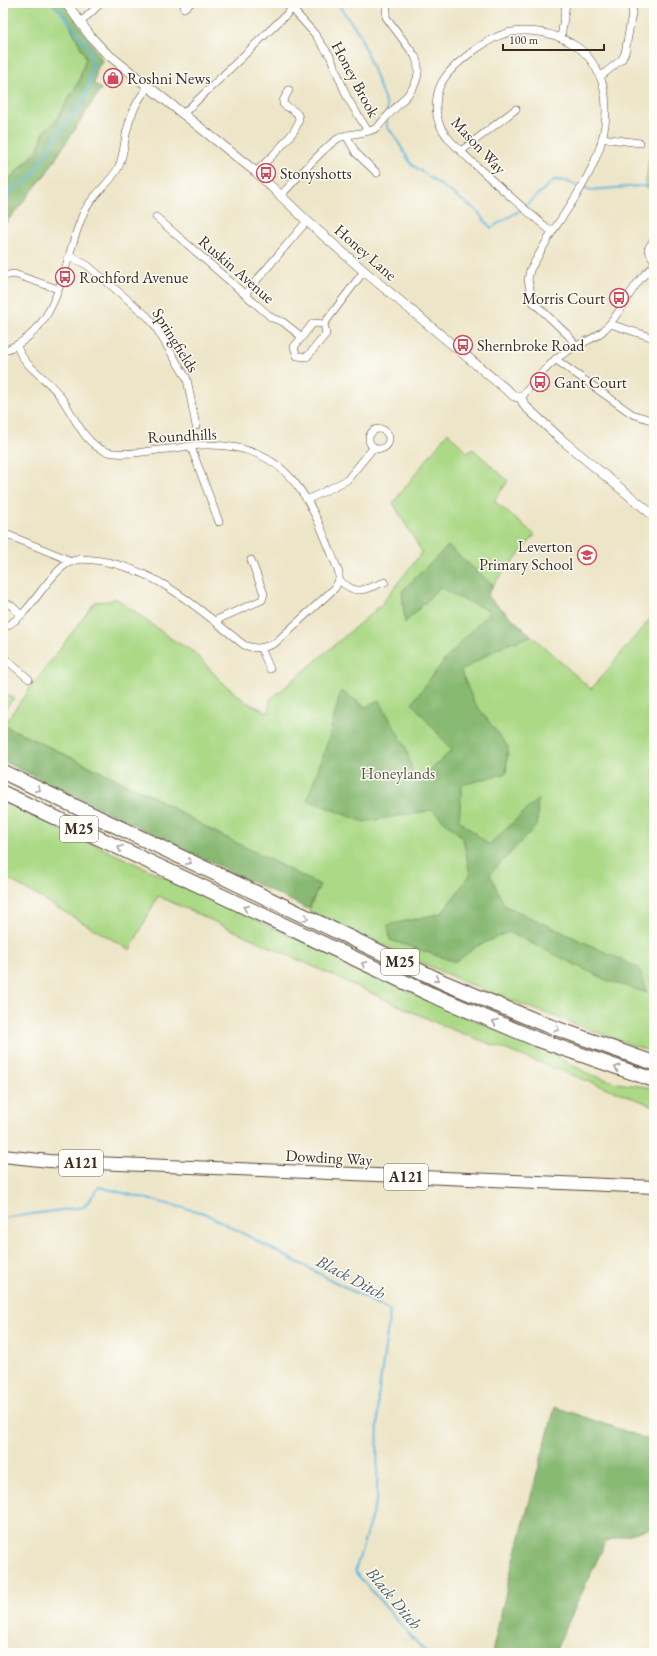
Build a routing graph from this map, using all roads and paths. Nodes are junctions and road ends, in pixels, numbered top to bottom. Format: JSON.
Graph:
{"nodes":[{"id":1,"x":66,"y":3,"type":"edge"},
{"id":2,"x":101,"y":3,"type":"edge"},
{"id":3,"x":192,"y":3,"type":"edge"},
{"id":4,"x":387,"y":3,"type":"edge"},
{"id":5,"x":566,"y":3,"type":"edge"},
{"id":6,"x":289,"y":6,"type":"edge"},
{"id":7,"x":184,"y":8,"type":"dead end"},
{"id":8,"x":632,"y":8,"type":"dead end"},
{"id":9,"x":81,"y":22,"type":"junction"},
{"id":10,"x":561,"y":38,"type":"junction"},
{"id":11,"x":600,"y":77,"type":"junction"},
{"id":12,"x":149,"y":87,"type":"junction"},
{"id":13,"x":289,"y":90,"type":"dead end"},
{"id":14,"x":516,"y":109,"type":"dead end"},
{"id":15,"x":183,"y":114,"type":"junction"},
{"id":16,"x":368,"y":131,"type":"junction"},
{"id":17,"x":346,"y":135,"type":"junction"},
{"id":18,"x":602,"y":138,"type":"junction"},
{"id":19,"x":640,"y":143,"type":"dead end"},
{"id":20,"x":461,"y":151,"type":"junction"},
{"id":21,"x":256,"y":172,"type":"junction"},
{"id":22,"x":377,"y":173,"type":"dead end"},
{"id":23,"x":281,"y":195,"type":"junction"},
{"id":24,"x":156,"y":217,"type":"dead end"},
{"id":25,"x":307,"y":221,"type":"junction"},
{"id":26,"x":552,"y":232,"type":"junction"},
{"id":27,"x":654,"y":239,"type":"edge"},
{"id":28,"x":69,"y":256,"type":"junction"},
{"id":29,"x":654,"y":261,"type":"edge"},
{"id":30,"x":654,"y":266,"type":"edge"},
{"id":31,"x":364,"y":271,"type":"junction"},
{"id":32,"x":3,"y":276,"type":"edge"},
{"id":33,"x":58,"y":289,"type":"junction"},
{"id":34,"x":244,"y":294,"type":"junction"},
{"id":35,"x":324,"y":324,"type":"junction"},
{"id":36,"x":610,"y":324,"type":"junction"},
{"id":37,"x":302,"y":337,"type":"junction"},
{"id":38,"x":654,"y":338,"type":"edge"},
{"id":39,"x":17,"y":346,"type":"junction"},
{"id":40,"x":576,"y":346,"type":"junction"},
{"id":41,"x":3,"y":351,"type":"edge"},
{"id":42,"x":555,"y":359,"type":"junction"},
{"id":43,"x":521,"y":398,"type":"junction"},
{"id":44,"x":654,"y":421,"type":"edge"},
{"id":45,"x":196,"y":426,"type":"dead end"},
{"id":46,"x":190,"y":447,"type":"junction"},
{"id":47,"x":374,"y":447,"type":"dead end"},
{"id":48,"x":307,"y":500,"type":"junction"},
{"id":49,"x":654,"y":516,"type":"edge"},
{"id":50,"x":219,"y":522,"type":"dead end"},
{"id":51,"x":3,"y":532,"type":"edge"},
{"id":52,"x":251,"y":560,"type":"dead end"},
{"id":53,"x":70,"y":562,"type":"junction"},
{"id":54,"x":339,"y":580,"type":"junction"},
{"id":55,"x":385,"y":582,"type":"dead end"},
{"id":56,"x":3,"y":602,"type":"edge"},
{"id":57,"x":20,"y":614,"type":"junction"},
{"id":58,"x":214,"y":621,"type":"junction"},
{"id":59,"x":3,"y":628,"type":"edge"},
{"id":60,"x":261,"y":648,"type":"junction"},
{"id":61,"x":3,"y":657,"type":"edge"},
{"id":62,"x":270,"y":669,"type":"dead end"},
{"id":63,"x":29,"y":679,"type":"dead end"},
{"id":64,"x":3,"y":772,"type":"edge"},
{"id":65,"x":3,"y":793,"type":"edge"},
{"id":66,"x":654,"y":1063,"type":"edge"},
{"id":67,"x":654,"y":1080,"type":"edge"},
{"id":68,"x":3,"y":1156,"type":"edge"},
{"id":69,"x":654,"y":1187,"type":"edge"}],
"edges":[{"from":1,"to":9,"type":"street","name":"Honey Lane"},
{"from":2,"to":9,"type":"street"},
{"from":3,"to":7,"type":"street"},
{"from":4,"to":16,"type":"street"},
{"from":5,"to":10,"type":"street"},
{"from":6,"to":15,"type":"street"},
{"from":6,"to":16,"type":"street","name":"Honey Brook"},
{"from":8,"to":11,"type":"street"},
{"from":9,"to":12,"type":"street","name":"Honey Lane"},
{"from":10,"to":11,"type":"street","name":"Mason Way"},
{"from":10,"to":20,"type":"street","name":"Mason Way"},
{"from":11,"to":18,"type":"street","name":"Mason Way"},
{"from":12,"to":15,"type":"street","name":"Honey Lane"},
{"from":12,"to":28,"type":"street"},
{"from":13,"to":21,"type":"street"},
{"from":14,"to":20,"type":"street"},
{"from":15,"to":21,"type":"street","name":"Honey Lane"},
{"from":16,"to":17,"type":"street"},
{"from":17,"to":22,"type":"street"},
{"from":17,"to":23,"type":"street"},
{"from":18,"to":19,"type":"street"},
{"from":18,"to":26,"type":"street","name":"Mason Way"},
{"from":20,"to":26,"type":"street","name":"Mason Way"},
{"from":21,"to":23,"type":"street","name":"Honey Lane"},
{"from":23,"to":25,"type":"street","name":"Honey Lane"},
{"from":24,"to":34,"type":"street","name":"Ruskin Avenue"},
{"from":25,"to":31,"type":"street","name":"Honey Lane"},
{"from":25,"to":34,"type":"street"},
{"from":26,"to":40,"type":"street","name":"Mason Way"},
{"from":27,"to":29,"type":"street"},
{"from":28,"to":33,"type":"street"},
{"from":28,"to":45,"type":"street","name":"Springfields"},
{"from":30,"to":36,"type":"street"},
{"from":31,"to":35,"type":"street"},
{"from":31,"to":43,"type":"street","name":"Honey Lane"},
{"from":32,"to":33,"type":"street"},
{"from":33,"to":39,"type":"street"},
{"from":34,"to":37,"type":"street","name":"Ruskin Avenue"},
{"from":35,"to":37,"type":"street"},
{"from":35,"to":37,"type":"street"},
{"from":36,"to":38,"type":"street"},
{"from":36,"to":40,"type":"street"},
{"from":39,"to":41,"type":"street"},
{"from":39,"to":46,"type":"street","name":"Roundhills"},
{"from":40,"to":42,"type":"street"},
{"from":42,"to":43,"type":"street"},
{"from":42,"to":44,"type":"street"},
{"from":43,"to":49,"type":"street","name":"Honey Lane"},
{"from":46,"to":48,"type":"street","name":"Roundhills"},
{"from":46,"to":50,"type":"street"},
{"from":47,"to":48,"type":"street"},
{"from":48,"to":54,"type":"street","name":"Roundhills"},
{"from":51,"to":53,"type":"street"},
{"from":52,"to":58,"type":"street"},
{"from":53,"to":57,"type":"street"},
{"from":53,"to":58,"type":"street"},
{"from":54,"to":55,"type":"street"},
{"from":54,"to":60,"type":"street"},
{"from":56,"to":57,"type":"street"},
{"from":57,"to":59,"type":"street"},
{"from":58,"to":60,"type":"street"},
{"from":60,"to":62,"type":"street"},
{"from":61,"to":63,"type":"street"},
{"from":64,"to":66,"type":"highway","number":"M25","one_way":true},
{"from":67,"to":65,"type":"highway","number":"M25","one_way":true},
{"from":68,"to":69,"type":"main road","name":"Dowding Way","number":"A121"}]}
